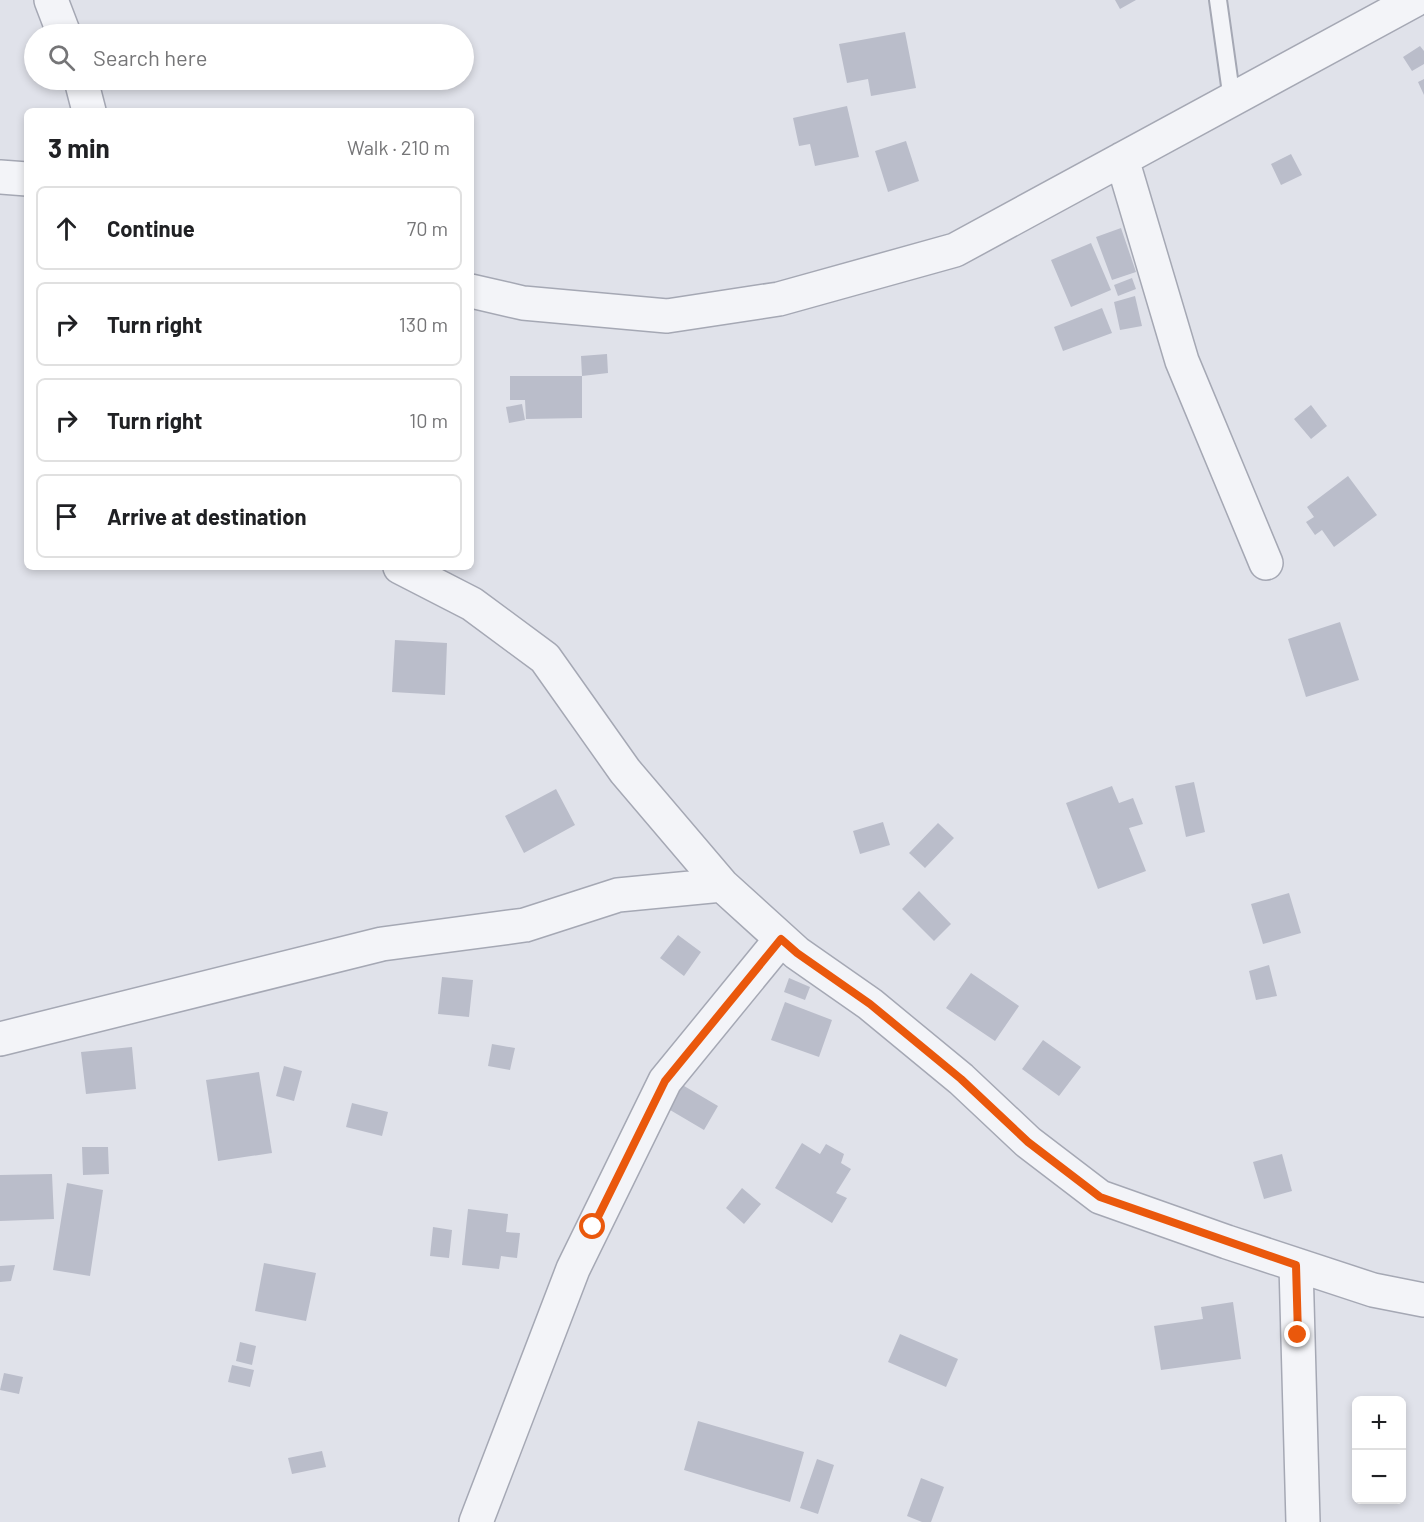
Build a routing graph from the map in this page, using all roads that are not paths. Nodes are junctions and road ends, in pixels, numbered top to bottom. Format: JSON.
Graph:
{"nodes":[{"id":1,"x":51,"y":0,"type":"edge"},
{"id":2,"x":1218,"y":0,"type":"edge"},
{"id":3,"x":1415,"y":0,"type":"edge"},
{"id":4,"x":60,"y":24,"type":"edge"},
{"id":5,"x":84,"y":90,"type":"edge"},
{"id":6,"x":1232,"y":100,"type":"junction"},
{"id":7,"x":88,"y":108,"type":"edge"},
{"id":8,"x":1122,"y":159,"type":"junction"},
{"id":9,"x":0,"y":177,"type":"edge"},
{"id":10,"x":24,"y":179,"type":"edge"},
{"id":11,"x":474,"y":292,"type":"edge"},
{"id":12,"x":1266,"y":563,"type":"dead end"},
{"id":13,"x":406,"y":570,"type":"edge"},
{"id":14,"x":722,"y":885,"type":"junction"},
{"id":15,"x":781,"y":939,"type":"junction"},
{"id":16,"x":0,"y":1038,"type":"edge"},
{"id":17,"x":1296,"y":1265,"type":"junction"},
{"id":18,"x":1424,"y":1300,"type":"edge"},
{"id":19,"x":476,"y":1522,"type":"edge"},
{"id":20,"x":1303,"y":1522,"type":"edge"}],
"edges":[{"from":1,"to":4,"type":"street"},
{"from":2,"to":6,"type":"lane"},
{"from":3,"to":6,"type":"street"},
{"from":5,"to":7,"type":"street"},
{"from":6,"to":8,"type":"street"},
{"from":8,"to":11,"type":"street"},
{"from":8,"to":12,"type":"street"},
{"from":9,"to":10,"type":"street"},
{"from":13,"to":14,"type":"street"},
{"from":14,"to":15,"type":"street"},
{"from":14,"to":16,"type":"street"},
{"from":15,"to":17,"type":"street"},
{"from":15,"to":19,"type":"street"},
{"from":17,"to":18,"type":"street"},
{"from":17,"to":20,"type":"street"}]}
